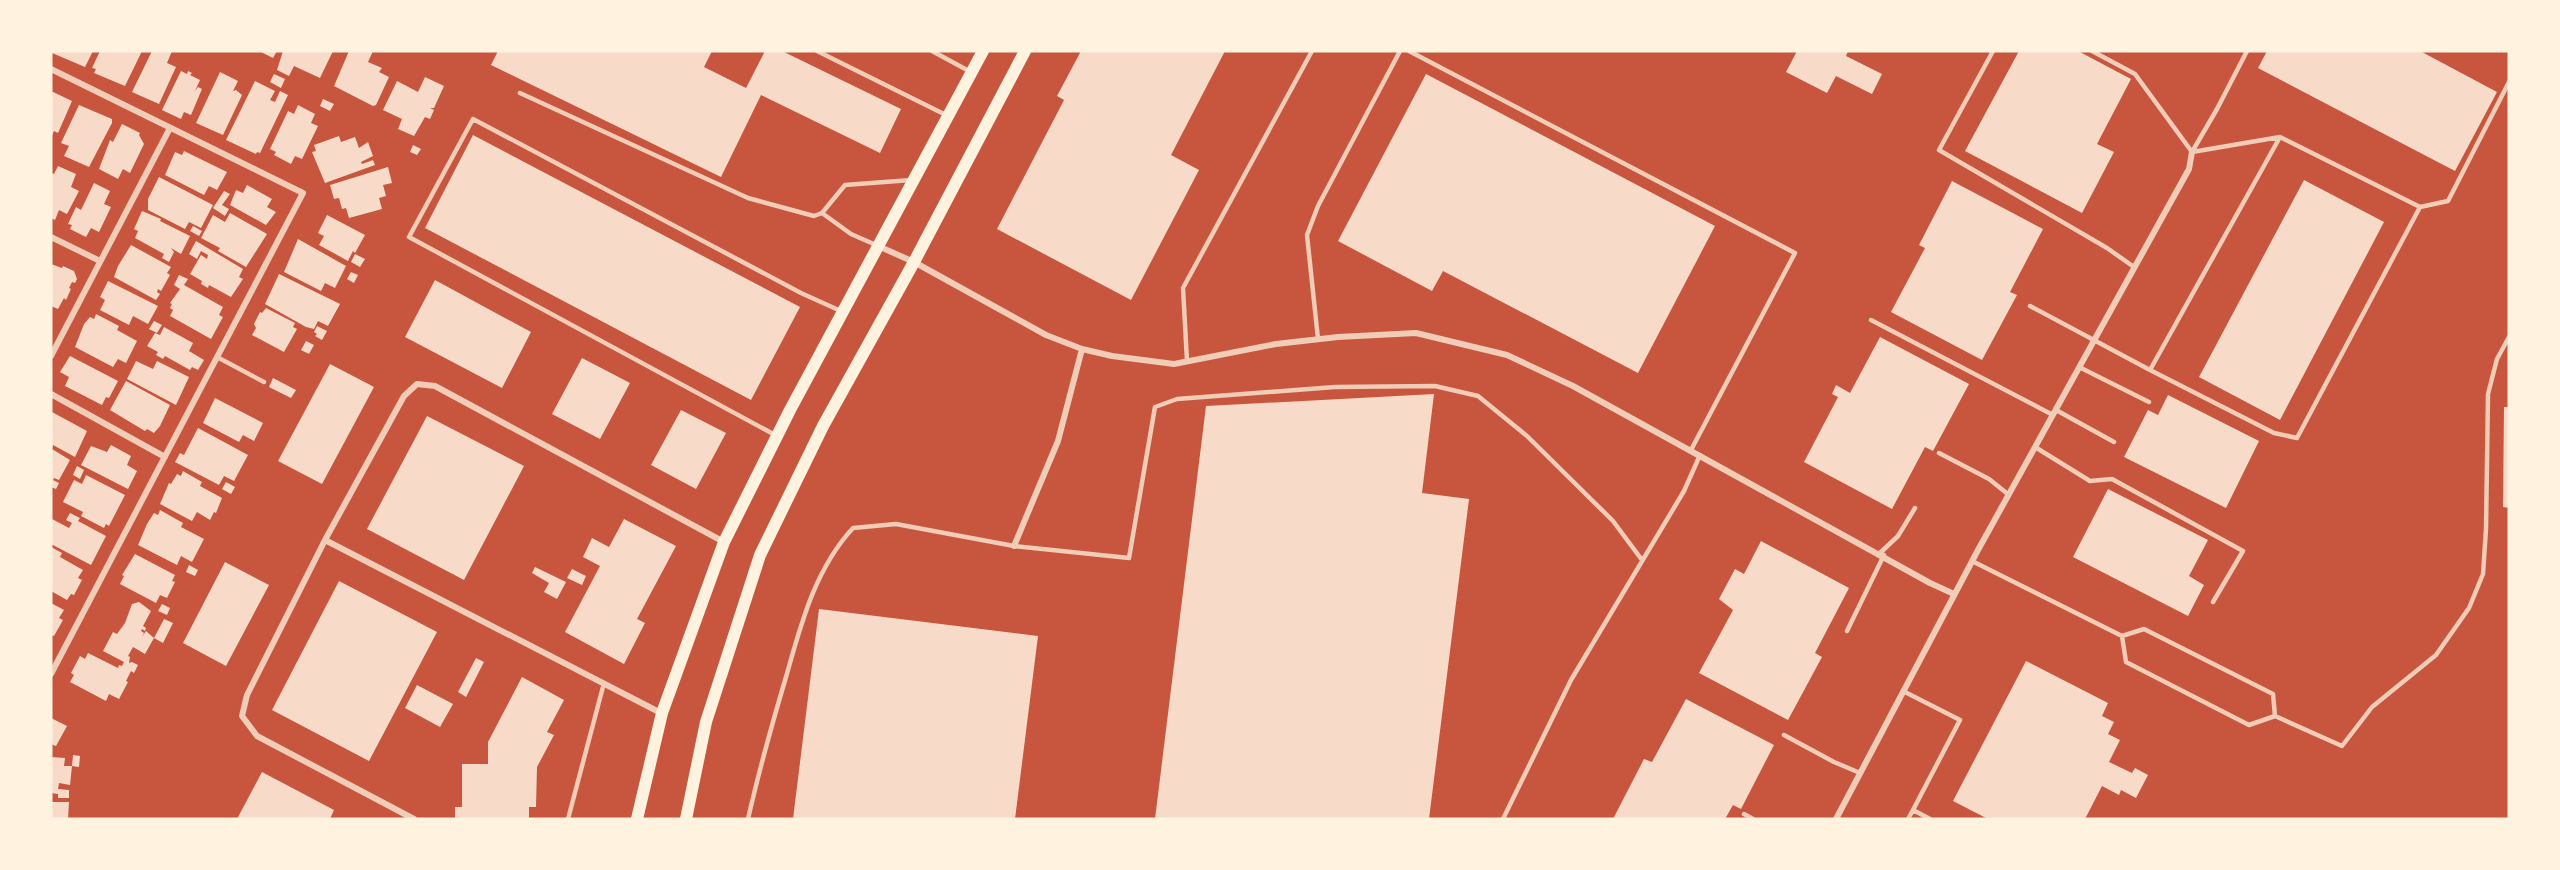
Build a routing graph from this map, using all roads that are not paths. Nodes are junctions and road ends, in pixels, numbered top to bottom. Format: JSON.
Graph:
{"nodes":[{"id":1,"x":817,"y":51,"type":"edge"},
{"id":2,"x":932,"y":51,"type":"edge"},
{"id":3,"x":983,"y":51,"type":"edge"},
{"id":4,"x":1025,"y":51,"type":"edge"},
{"id":5,"x":1312,"y":51,"type":"edge"},
{"id":6,"x":1400,"y":51,"type":"edge"},
{"id":7,"x":1408,"y":51,"type":"edge"},
{"id":8,"x":1993,"y":51,"type":"edge"},
{"id":9,"x":2092,"y":51,"type":"edge"},
{"id":10,"x":2247,"y":51,"type":"edge"},
{"id":11,"x":51,"y":69,"type":"edge"},
{"id":12,"x":972,"y":72,"type":"junction"},
{"id":13,"x":2509,"y":82,"type":"edge"},
{"id":14,"x":520,"y":93,"type":"dead end"},
{"id":15,"x":948,"y":116,"type":"junction"},
{"id":16,"x":170,"y":128,"type":"junction"},
{"id":17,"x":2280,"y":137,"type":"junction"},
{"id":18,"x":2192,"y":152,"type":"junction"},
{"id":19,"x":914,"y":179,"type":"junction"},
{"id":20,"x":2420,"y":207,"type":"junction"},
{"id":21,"x":822,"y":213,"type":"junction"},
{"id":22,"x":51,"y":237,"type":"edge"},
{"id":23,"x":878,"y":246,"type":"junction"},
{"id":24,"x":100,"y":261,"type":"junction"},
{"id":25,"x":914,"y":262,"type":"junction"},
{"id":26,"x":2134,"y":267,"type":"junction"},
{"id":27,"x":2030,"y":306,"type":"dead end"},
{"id":28,"x":843,"y":312,"type":"junction"},
{"id":29,"x":1871,"y":320,"type":"dead end"},
{"id":30,"x":2509,"y":336,"type":"edge"},
{"id":31,"x":1318,"y":339,"type":"junction"},
{"id":32,"x":2094,"y":340,"type":"junction"},
{"id":33,"x":1082,"y":349,"type":"junction"},
{"id":34,"x":51,"y":356,"type":"edge"},
{"id":35,"x":217,"y":357,"type":"junction"},
{"id":36,"x":1187,"y":361,"type":"junction"},
{"id":37,"x":2079,"y":367,"type":"junction"},
{"id":38,"x":2150,"y":370,"type":"junction"},
{"id":39,"x":264,"y":382,"type":"dead end"},
{"id":40,"x":51,"y":394,"type":"edge"},
{"id":41,"x":2149,"y":402,"type":"dead end"},
{"id":42,"x":2054,"y":413,"type":"junction"},
{"id":43,"x":777,"y":436,"type":"junction"},
{"id":44,"x":2114,"y":442,"type":"dead end"},
{"id":45,"x":2035,"y":447,"type":"junction"},
{"id":46,"x":1691,"y":450,"type":"junction"},
{"id":47,"x":1940,"y":453,"type":"dead end"},
{"id":48,"x":1700,"y":455,"type":"junction"},
{"id":49,"x":165,"y":457,"type":"junction"},
{"id":50,"x":2009,"y":495,"type":"junction"},
{"id":51,"x":1915,"y":508,"type":"dead end"},
{"id":52,"x":326,"y":540,"type":"junction"},
{"id":53,"x":723,"y":542,"type":"junction"},
{"id":54,"x":1014,"y":546,"type":"junction"},
{"id":55,"x":1882,"y":554,"type":"junction"},
{"id":56,"x":1642,"y":560,"type":"junction"},
{"id":57,"x":1972,"y":561,"type":"junction"},
{"id":58,"x":1954,"y":594,"type":"junction"},
{"id":59,"x":2213,"y":602,"type":"dead end"},
{"id":60,"x":1847,"y":631,"type":"dead end"},
{"id":61,"x":2121,"y":636,"type":"junction"},
{"id":62,"x":51,"y":674,"type":"edge"},
{"id":63,"x":604,"y":683,"type":"junction"},
{"id":64,"x":1903,"y":691,"type":"junction"},
{"id":65,"x":662,"y":713,"type":"junction"},
{"id":66,"x":2275,"y":716,"type":"junction"},
{"id":67,"x":1784,"y":735,"type":"dead end"},
{"id":68,"x":1860,"y":773,"type":"junction"},
{"id":69,"x":1913,"y":810,"type":"junction"},
{"id":70,"x":1744,"y":814,"type":"dead end"},
{"id":71,"x":414,"y":819,"type":"edge"},
{"id":72,"x":568,"y":819,"type":"edge"},
{"id":73,"x":637,"y":819,"type":"edge"},
{"id":74,"x":686,"y":819,"type":"edge"},
{"id":75,"x":748,"y":819,"type":"edge"},
{"id":76,"x":1503,"y":819,"type":"edge"},
{"id":77,"x":1753,"y":819,"type":"edge"},
{"id":78,"x":1836,"y":819,"type":"edge"},
{"id":79,"x":1908,"y":819,"type":"edge"},
{"id":80,"x":1930,"y":819,"type":"edge"}],
"edges":[{"from":1,"to":15,"type":"lane"},
{"from":2,"to":12,"type":"lane"},
{"from":3,"to":12,"type":"main road"},
{"from":4,"to":25,"type":"main road"},
{"from":5,"to":36,"type":"lane"},
{"from":6,"to":31,"type":"lane"},
{"from":7,"to":46,"type":"lane"},
{"from":8,"to":26,"type":"lane"},
{"from":9,"to":18,"type":"lane"},
{"from":10,"to":18,"type":"lane"},
{"from":11,"to":16,"type":"street"},
{"from":12,"to":15,"type":"main road"},
{"from":13,"to":20,"type":"lane"},
{"from":14,"to":21,"type":"lane"},
{"from":15,"to":19,"type":"main road"},
{"from":16,"to":24,"type":"street"},
{"from":16,"to":35,"type":"street"},
{"from":17,"to":18,"type":"lane"},
{"from":17,"to":20,"type":"lane"},
{"from":17,"to":38,"type":"lane"},
{"from":18,"to":26,"type":"street"},
{"from":19,"to":21,"type":"lane"},
{"from":19,"to":23,"type":"main road"},
{"from":20,"to":38,"type":"lane"},
{"from":21,"to":23,"type":"lane"},
{"from":22,"to":24,"type":"street"},
{"from":23,"to":25,"type":"street"},
{"from":23,"to":28,"type":"main road"},
{"from":24,"to":34,"type":"street"},
{"from":25,"to":33,"type":"street"},
{"from":25,"to":74,"type":"main road"},
{"from":26,"to":32,"type":"street"},
{"from":27,"to":32,"type":"lane"},
{"from":28,"to":43,"type":"main road"},
{"from":28,"to":43,"type":"lane"},
{"from":29,"to":42,"type":"lane"},
{"from":30,"to":66,"type":"lane"},
{"from":31,"to":36,"type":"street"},
{"from":31,"to":46,"type":"street"},
{"from":32,"to":37,"type":"street"},
{"from":32,"to":38,"type":"lane"},
{"from":33,"to":36,"type":"street"},
{"from":33,"to":54,"type":"street"},
{"from":35,"to":39,"type":"lane"},
{"from":35,"to":49,"type":"street"},
{"from":37,"to":41,"type":"lane"},
{"from":37,"to":42,"type":"street"},
{"from":40,"to":49,"type":"street"},
{"from":42,"to":44,"type":"lane"},
{"from":42,"to":45,"type":"street"},
{"from":43,"to":53,"type":"main road"},
{"from":45,"to":50,"type":"street"},
{"from":45,"to":59,"type":"lane"},
{"from":46,"to":48,"type":"street"},
{"from":47,"to":50,"type":"lane"},
{"from":48,"to":55,"type":"street"},
{"from":48,"to":56,"type":"lane"},
{"from":49,"to":62,"type":"street"},
{"from":50,"to":57,"type":"street"},
{"from":51,"to":55,"type":"lane"},
{"from":52,"to":53,"type":"street"},
{"from":52,"to":63,"type":"street"},
{"from":52,"to":71,"type":"street"},
{"from":53,"to":65,"type":"main road"},
{"from":54,"to":56,"type":"lane"},
{"from":54,"to":75,"type":"lane"},
{"from":55,"to":58,"type":"street"},
{"from":55,"to":60,"type":"lane"},
{"from":56,"to":76,"type":"lane"},
{"from":57,"to":58,"type":"street"},
{"from":57,"to":61,"type":"lane"},
{"from":58,"to":64,"type":"street"},
{"from":61,"to":66,"type":"lane"},
{"from":61,"to":66,"type":"lane"},
{"from":63,"to":65,"type":"street"},
{"from":63,"to":72,"type":"lane"},
{"from":64,"to":68,"type":"street"},
{"from":64,"to":69,"type":"lane"},
{"from":65,"to":73,"type":"main road"},
{"from":67,"to":68,"type":"lane"},
{"from":68,"to":78,"type":"street"},
{"from":69,"to":79,"type":"lane"},
{"from":69,"to":80,"type":"lane"},
{"from":70,"to":77,"type":"lane"}]}
